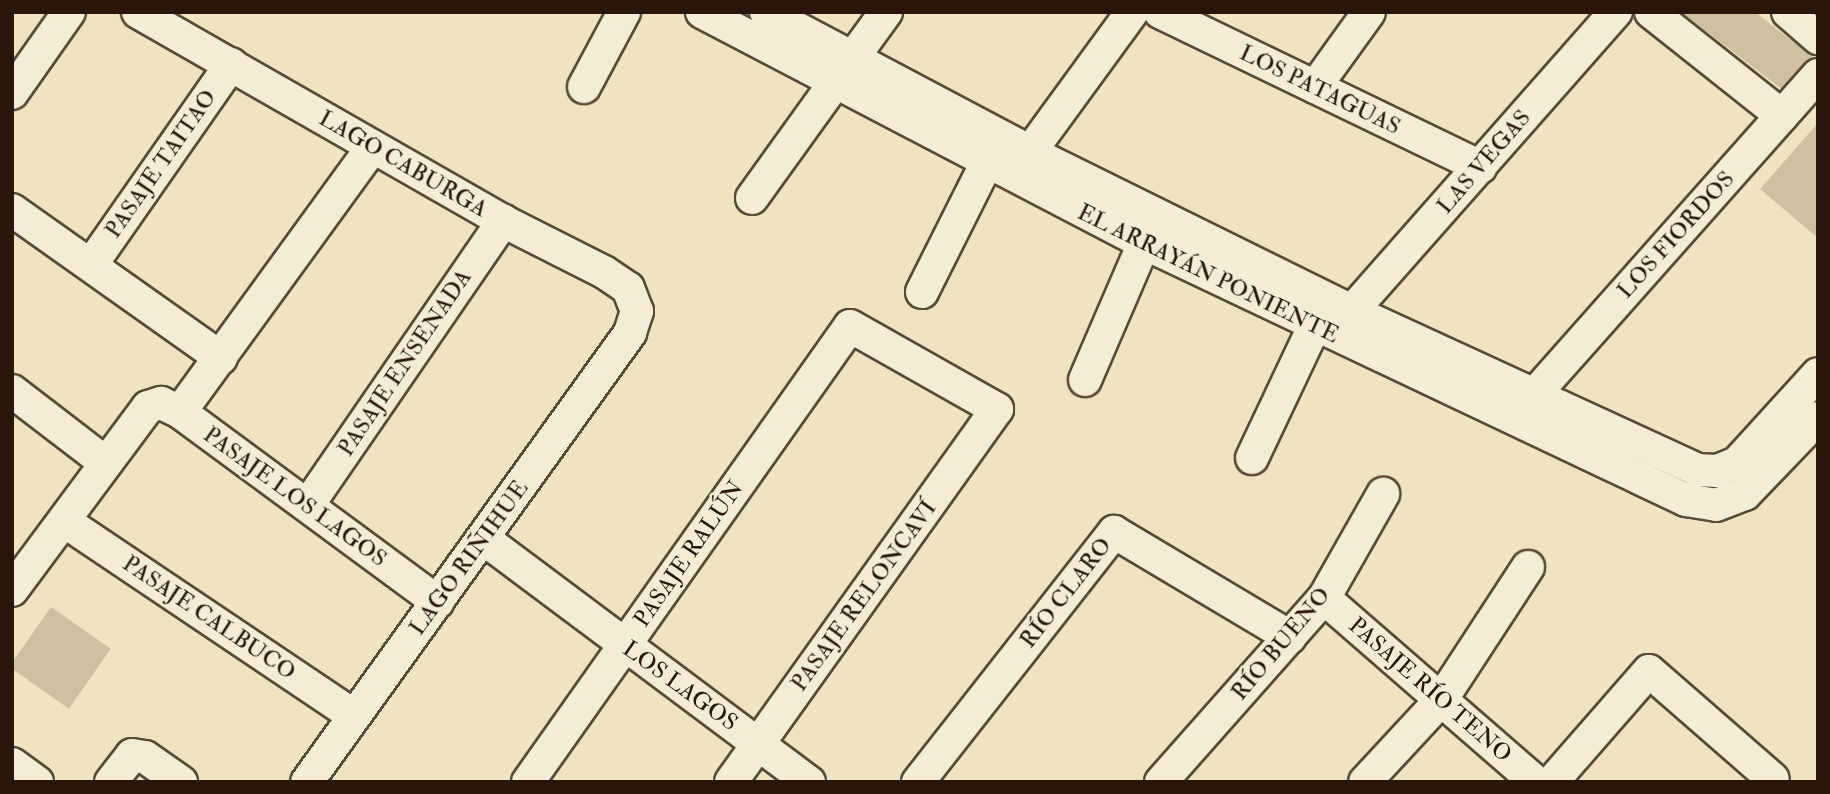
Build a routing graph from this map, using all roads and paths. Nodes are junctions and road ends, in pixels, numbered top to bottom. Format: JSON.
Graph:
{"nodes":[{"id":1,"x":69,"y":12,"type":"edge"},
{"id":2,"x":138,"y":12,"type":"edge"},
{"id":3,"x":624,"y":12,"type":"edge"},
{"id":4,"x":702,"y":12,"type":"edge"},
{"id":5,"x":766,"y":12,"type":"edge"},
{"id":6,"x":886,"y":12,"type":"edge"},
{"id":7,"x":1132,"y":12,"type":"edge"},
{"id":8,"x":1160,"y":12,"type":"edge"},
{"id":9,"x":1369,"y":12,"type":"edge"},
{"id":10,"x":1616,"y":12,"type":"edge"},
{"id":11,"x":1651,"y":12,"type":"edge"},
{"id":12,"x":1788,"y":12,"type":"edge"},
{"id":13,"x":1818,"y":38,"type":"edge"},
{"id":14,"x":231,"y":64,"type":"junction"},
{"id":15,"x":843,"y":72,"type":"junction"},
{"id":16,"x":1818,"y":75,"type":"edge"},
{"id":17,"x":584,"y":87,"type":"dead end"},
{"id":18,"x":1315,"y":87,"type":"junction"},
{"id":19,"x":12,"y":93,"type":"edge"},
{"id":20,"x":1782,"y":116,"type":"junction"},
{"id":21,"x":372,"y":148,"type":"junction"},
{"id":22,"x":1030,"y":152,"type":"junction"},
{"id":23,"x":986,"y":164,"type":"junction"},
{"id":24,"x":1480,"y":167,"type":"junction"},
{"id":25,"x":752,"y":198,"type":"dead end"},
{"id":26,"x":12,"y":210,"type":"edge"},
{"id":27,"x":503,"y":221,"type":"junction"},
{"id":28,"x":1144,"y":243,"type":"junction"},
{"id":29,"x":91,"y":265,"type":"junction"},
{"id":30,"x":922,"y":292,"type":"dead end"},
{"id":31,"x":1352,"y":311,"type":"junction"},
{"id":32,"x":1314,"y":327,"type":"junction"},
{"id":33,"x":630,"y":333,"type":"joint"},
{"id":34,"x":221,"y":358,"type":"junction"},
{"id":35,"x":1818,"y":373,"type":"edge"},
{"id":36,"x":1085,"y":380,"type":"dead end"},
{"id":37,"x":12,"y":391,"type":"edge"},
{"id":38,"x":1534,"y":395,"type":"junction"},
{"id":39,"x":997,"y":409,"type":"joint"},
{"id":40,"x":180,"y":412,"type":"junction"},
{"id":41,"x":1814,"y":430,"type":"edge"},
{"id":42,"x":1252,"y":458,"type":"dead end"},
{"id":43,"x":106,"y":463,"type":"junction"},
{"id":44,"x":1383,"y":494,"type":"dead end"},
{"id":45,"x":308,"y":505,"type":"junction"},
{"id":46,"x":64,"y":521,"type":"junction"},
{"id":47,"x":484,"y":539,"type":"junction"},
{"id":48,"x":1528,"y":567,"type":"dead end"},
{"id":49,"x":16,"y":577,"type":"edge"},
{"id":50,"x":1324,"y":598,"type":"junction"},
{"id":51,"x":438,"y":602,"type":"junction"},
{"id":52,"x":1290,"y":637,"type":"junction"},
{"id":53,"x":624,"y":646,"type":"junction"},
{"id":54,"x":1441,"y":700,"type":"junction"},
{"id":55,"x":353,"y":715,"type":"junction"},
{"id":56,"x":758,"y":744,"type":"junction"},
{"id":57,"x":12,"y":764,"type":"edge"},
{"id":58,"x":1773,"y":779,"type":"dead end"},
{"id":59,"x":37,"y":782,"type":"edge"},
{"id":60,"x":111,"y":782,"type":"edge"},
{"id":61,"x":181,"y":782,"type":"edge"},
{"id":62,"x":307,"y":782,"type":"edge"},
{"id":63,"x":528,"y":782,"type":"edge"},
{"id":64,"x":731,"y":782,"type":"edge"},
{"id":65,"x":809,"y":782,"type":"edge"},
{"id":66,"x":918,"y":782,"type":"edge"},
{"id":67,"x":1161,"y":782,"type":"edge"},
{"id":68,"x":1365,"y":782,"type":"edge"},
{"id":69,"x":1536,"y":782,"type":"edge"},
{"id":70,"x":1552,"y":782,"type":"edge"}],
"edges":[{"from":1,"to":19,"type":"street"},
{"from":2,"to":14,"type":"street","name":"LAGO CABURGA"},
{"from":3,"to":17,"type":"street"},
{"from":4,"to":15,"type":"street","name":"EL ARRAYÁN PONIENTE"},
{"from":5,"to":15,"type":"street","name":"EL ARRAYÁN PONIENTE"},
{"from":6,"to":15,"type":"street"},
{"from":7,"to":22,"type":"street"},
{"from":8,"to":18,"type":"street","name":"LOS PATAGUAS"},
{"from":9,"to":18,"type":"street"},
{"from":10,"to":24,"type":"street","name":"LAS VEGAS"},
{"from":11,"to":20,"type":"street"},
{"from":12,"to":13,"type":"street"},
{"from":14,"to":21,"type":"street","name":"LAGO CABURGA"},
{"from":14,"to":29,"type":"street","name":"PASAJE TAITAO"},
{"from":15,"to":22,"type":"street","name":"EL ARRAYÁN PONIENTE"},
{"from":15,"to":23,"type":"street","name":"EL ARRAYÁN PONIENTE"},
{"from":15,"to":25,"type":"street"},
{"from":16,"to":20,"type":"street","name":"LOS FIORDOS"},
{"from":18,"to":24,"type":"street","name":"LOS PATAGUAS"},
{"from":20,"to":38,"type":"street","name":"LOS FIORDOS"},
{"from":21,"to":27,"type":"street","name":"LAGO CABURGA"},
{"from":21,"to":34,"type":"street"},
{"from":22,"to":31,"type":"street","name":"EL ARRAYÁN PONIENTE"},
{"from":23,"to":28,"type":"street","name":"EL ARRAYÁN PONIENTE"},
{"from":23,"to":30,"type":"street"},
{"from":24,"to":31,"type":"street","name":"LAS VEGAS"},
{"from":26,"to":29,"type":"street"},
{"from":27,"to":33,"type":"street","name":"LAGO CABURGA"},
{"from":27,"to":45,"type":"street","name":"PASAJE ENSENADA"},
{"from":28,"to":32,"type":"street","name":"EL ARRAYÁN PONIENTE"},
{"from":28,"to":36,"type":"street"},
{"from":29,"to":34,"type":"street"},
{"from":31,"to":38,"type":"street","name":"EL ARRAYÁN PONIENTE"},
{"from":32,"to":41,"type":"street","name":"EL ARRAYÁN PONIENTE"},
{"from":32,"to":42,"type":"street"},
{"from":33,"to":47,"type":"street","name":"LAGO RIÑIHUE"},
{"from":34,"to":40,"type":"street"},
{"from":35,"to":38,"type":"street","name":"EL ARRAYÁN PONIENTE"},
{"from":37,"to":43,"type":"street"},
{"from":39,"to":53,"type":"street","name":"PASAJE RALÚN"},
{"from":39,"to":56,"type":"street","name":"PASAJE RELONCAVÍ"},
{"from":40,"to":43,"type":"street","name":"PASAJE LOS LAGOS"},
{"from":40,"to":45,"type":"street","name":"PASAJE LOS LAGOS"},
{"from":43,"to":46,"type":"street"},
{"from":44,"to":50,"type":"street","name":"RÍO BUENO"},
{"from":45,"to":51,"type":"street","name":"PASAJE LOS LAGOS"},
{"from":46,"to":49,"type":"street"},
{"from":46,"to":55,"type":"street","name":"PASAJE CALBUCO"},
{"from":47,"to":51,"type":"street","name":"LAGO RIÑIHUE"},
{"from":47,"to":53,"type":"street","name":"LOS LAGOS"},
{"from":48,"to":54,"type":"street"},
{"from":50,"to":52,"type":"street","name":"RÍO BUENO"},
{"from":50,"to":54,"type":"street","name":"PASAJE RÍO TENO"},
{"from":51,"to":55,"type":"street","name":"LAGO RIÑIHUE"},
{"from":52,"to":66,"type":"street","name":"RÍO CLARO"},
{"from":52,"to":67,"type":"street","name":"RÍO BUENO"},
{"from":53,"to":56,"type":"street","name":"LOS LAGOS"},
{"from":53,"to":63,"type":"street","name":"PASAJE RALÚN"},
{"from":54,"to":68,"type":"street"},
{"from":54,"to":69,"type":"street","name":"PASAJE RÍO TENO"},
{"from":55,"to":62,"type":"street","name":"LAGO RIÑIHUE"},
{"from":56,"to":64,"type":"street","name":"PASAJE RELONCAVÍ"},
{"from":56,"to":65,"type":"street","name":"LOS LAGOS"},
{"from":57,"to":59,"type":"street"},
{"from":58,"to":70,"type":"street"},
{"from":60,"to":61,"type":"street"}]}
